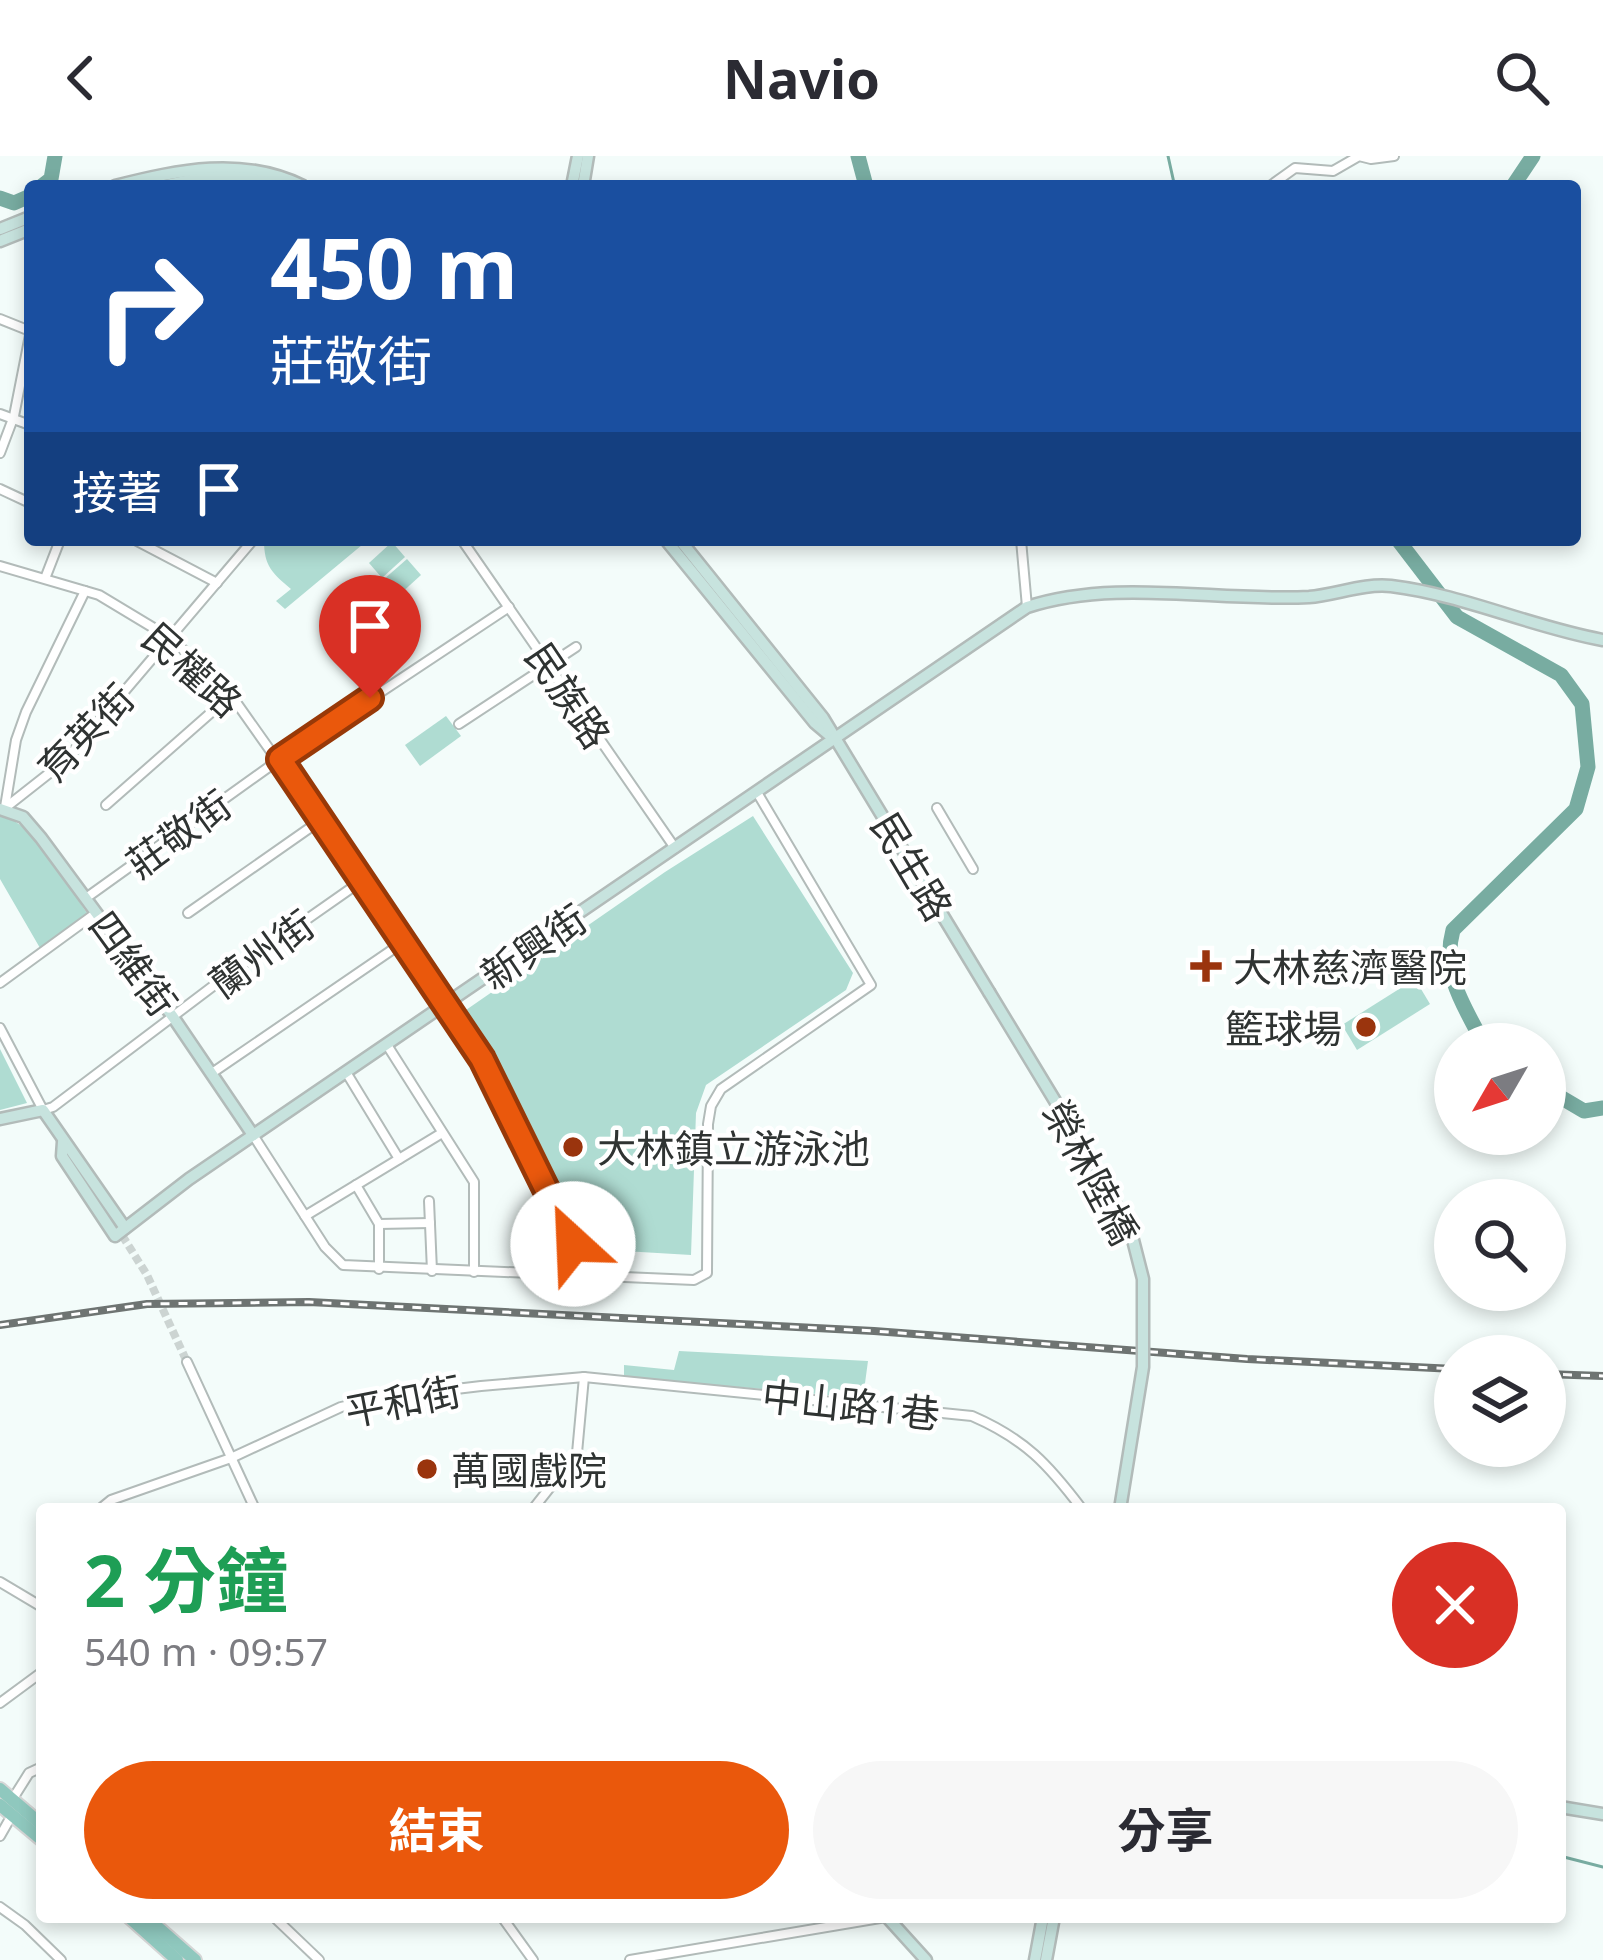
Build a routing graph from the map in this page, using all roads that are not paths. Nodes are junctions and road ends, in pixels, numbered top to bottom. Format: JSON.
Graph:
{"nodes":[{"id":1,"x":1394,"y":156,"type":"edge"},
{"id":2,"x":190,"y":178,"type":"edge"},
{"id":3,"x":259,"y":180,"type":"edge"},
{"id":4,"x":290,"y":180,"type":"edge"},
{"id":5,"x":1278,"y":180,"type":"edge"},
{"id":6,"x":24,"y":364,"type":"edge"},
{"id":7,"x":0,"y":414,"type":"edge"},
{"id":8,"x":14,"y":416,"type":"junction"},
{"id":9,"x":24,"y":422,"type":"edge"},
{"id":10,"x":0,"y":453,"type":"edge"},
{"id":11,"x":58,"y":546,"type":"edge"},
{"id":12,"x":147,"y":546,"type":"edge"},
{"id":13,"x":245,"y":546,"type":"edge"},
{"id":14,"x":467,"y":546,"type":"edge"},
{"id":15,"x":671,"y":546,"type":"edge"},
{"id":16,"x":688,"y":546,"type":"edge"},
{"id":17,"x":1022,"y":546,"type":"edge"},
{"id":18,"x":0,"y":566,"type":"edge"},
{"id":19,"x":46,"y":576,"type":"junction"},
{"id":20,"x":217,"y":583,"type":"junction"},
{"id":21,"x":85,"y":590,"type":"junction"},
{"id":22,"x":508,"y":607,"type":"junction"},
{"id":23,"x":1027,"y":607,"type":"junction"},
{"id":24,"x":172,"y":639,"type":"junction"},
{"id":25,"x":1603,"y":640,"type":"edge"},
{"id":26,"x":576,"y":647,"type":"dead end"},
{"id":27,"x":549,"y":665,"type":"junction"},
{"id":28,"x":231,"y":694,"type":"junction"},
{"id":29,"x":459,"y":724,"type":"dead end"},
{"id":30,"x":836,"y":740,"type":"junction"},
{"id":31,"x":280,"y":759,"type":"junction"},
{"id":32,"x":758,"y":794,"type":"junction"},
{"id":33,"x":106,"y":805,"type":"dead end"},
{"id":34,"x":2,"y":808,"type":"edge"},
{"id":35,"x":937,"y":808,"type":"dead end"},
{"id":36,"x":321,"y":820,"type":"junction"},
{"id":37,"x":676,"y":849,"type":"junction"},
{"id":38,"x":974,"y":869,"type":"dead end"},
{"id":39,"x":363,"y":880,"type":"junction"},
{"id":40,"x":86,"y":898,"type":"junction"},
{"id":41,"x":97,"y":913,"type":"junction"},
{"id":42,"x":188,"y":913,"type":"dead end"},
{"id":43,"x":405,"y":940,"type":"junction"},
{"id":44,"x":0,"y":983,"type":"edge"},
{"id":45,"x":988,"y":992,"type":"joint"},
{"id":46,"x":447,"y":1003,"type":"junction"},
{"id":47,"x":173,"y":1017,"type":"junction"},
{"id":48,"x":0,"y":1028,"type":"edge"},
{"id":49,"x":387,"y":1045,"type":"junction"},
{"id":50,"x":346,"y":1072,"type":"junction"},
{"id":51,"x":212,"y":1073,"type":"junction"},
{"id":52,"x":43,"y":1110,"type":"junction"},
{"id":53,"x":0,"y":1119,"type":"edge"},
{"id":54,"x":442,"y":1132,"type":"junction"},
{"id":55,"x":253,"y":1135,"type":"junction"},
{"id":56,"x":399,"y":1159,"type":"junction"},
{"id":57,"x":356,"y":1185,"type":"junction"},
{"id":58,"x":429,"y":1201,"type":"dead end"},
{"id":59,"x":305,"y":1216,"type":"junction"},
{"id":60,"x":430,"y":1223,"type":"junction"},
{"id":61,"x":379,"y":1224,"type":"junction"},
{"id":62,"x":379,"y":1269,"type":"junction"},
{"id":63,"x":432,"y":1270,"type":"junction"},
{"id":64,"x":474,"y":1272,"type":"junction"},
{"id":65,"x":589,"y":1275,"type":"junction"},
{"id":66,"x":187,"y":1362,"type":"tunnel mouth"},
{"id":67,"x":584,"y":1377,"type":"junction"},
{"id":68,"x":231,"y":1458,"type":"junction"},
{"id":69,"x":108,"y":1503,"type":"edge"},
{"id":70,"x":252,"y":1503,"type":"edge"},
{"id":71,"x":538,"y":1503,"type":"edge"},
{"id":72,"x":1077,"y":1503,"type":"edge"},
{"id":73,"x":1121,"y":1503,"type":"edge"},
{"id":74,"x":0,"y":1582,"type":"edge"},
{"id":75,"x":36,"y":1603,"type":"edge"},
{"id":76,"x":36,"y":1676,"type":"edge"},
{"id":77,"x":0,"y":1703,"type":"edge"},
{"id":78,"x":36,"y":1770,"type":"edge"},
{"id":79,"x":0,"y":1789,"type":"edge"},
{"id":80,"x":6,"y":1802,"type":"edge"},
{"id":81,"x":1566,"y":1808,"type":"edge"},
{"id":82,"x":1603,"y":1814,"type":"edge"},
{"id":83,"x":12,"y":1815,"type":"junction"},
{"id":84,"x":36,"y":1821,"type":"edge"},
{"id":85,"x":36,"y":1835,"type":"edge"},
{"id":86,"x":0,"y":1837,"type":"edge"},
{"id":87,"x":0,"y":1907,"type":"edge"},
{"id":88,"x":137,"y":1923,"type":"edge"},
{"id":89,"x":151,"y":1923,"type":"edge"},
{"id":90,"x":280,"y":1923,"type":"edge"},
{"id":91,"x":506,"y":1923,"type":"edge"},
{"id":92,"x":850,"y":1923,"type":"edge"},
{"id":93,"x":892,"y":1923,"type":"edge"},
{"id":94,"x":1042,"y":1923,"type":"edge"},
{"id":95,"x":1053,"y":1923,"type":"edge"},
{"id":96,"x":177,"y":1954,"type":"edge"},
{"id":97,"x":61,"y":1960,"type":"edge"},
{"id":98,"x":195,"y":1960,"type":"edge"},
{"id":99,"x":319,"y":1960,"type":"edge"},
{"id":100,"x":533,"y":1960,"type":"edge"},
{"id":101,"x":630,"y":1960,"type":"edge"},
{"id":102,"x":926,"y":1960,"type":"edge"},
{"id":103,"x":1035,"y":1960,"type":"edge"},
{"id":104,"x":1046,"y":1960,"type":"edge"}],
"edges":[{"from":1,"to":5,"type":"street"},
{"from":2,"to":3,"type":"main road"},
{"from":2,"to":4,"type":"main road"},
{"from":6,"to":8,"type":"street"},
{"from":7,"to":8,"type":"street"},
{"from":8,"to":9,"type":"street"},
{"from":8,"to":10,"type":"street"},
{"from":11,"to":19,"type":"street"},
{"from":12,"to":20,"type":"street"},
{"from":13,"to":20,"type":"street","name":"育英街"},
{"from":14,"to":22,"type":"street","name":"民族路"},
{"from":15,"to":30,"type":"main road","name":"民生路"},
{"from":16,"to":30,"type":"main road","name":"民生路"},
{"from":17,"to":23,"type":"street"},
{"from":18,"to":19,"type":"street","name":"民權路"},
{"from":19,"to":21,"type":"street","name":"民權路"},
{"from":20,"to":24,"type":"street","name":"育英街"},
{"from":21,"to":24,"type":"street","name":"民權路"},
{"from":21,"to":34,"type":"street"},
{"from":22,"to":27,"type":"street","name":"民族路"},
{"from":22,"to":31,"type":"street","name":"莊敬街"},
{"from":23,"to":25,"type":"main road"},
{"from":23,"to":30,"type":"main road","name":"新興街"},
{"from":24,"to":28,"type":"street","name":"民權路"},
{"from":24,"to":34,"type":"street","name":"育英街"},
{"from":26,"to":27,"type":"street"},
{"from":27,"to":29,"type":"street"},
{"from":27,"to":37,"type":"street","name":"民族路"},
{"from":28,"to":31,"type":"street","name":"民權路"},
{"from":28,"to":33,"type":"street"},
{"from":30,"to":32,"type":"main road","name":"新興街"},
{"from":30,"to":45,"type":"main road","name":"民生路"},
{"from":31,"to":36,"type":"street","name":"民權路"},
{"from":31,"to":40,"type":"street","name":"莊敬街"},
{"from":32,"to":37,"type":"main road","name":"新興街"},
{"from":32,"to":65,"type":"street"},
{"from":34,"to":40,"type":"main road","name":"四維街"},
{"from":35,"to":38,"type":"street"},
{"from":36,"to":39,"type":"street","name":"民權路"},
{"from":36,"to":42,"type":"street"},
{"from":37,"to":46,"type":"main road","name":"新興街"},
{"from":39,"to":43,"type":"street","name":"民權路"},
{"from":39,"to":47,"type":"street","name":"蘭州街"},
{"from":40,"to":41,"type":"main road","name":"四維街"},
{"from":41,"to":44,"type":"street","name":"莊敬街"},
{"from":41,"to":47,"type":"main road","name":"四維街"},
{"from":43,"to":46,"type":"street","name":"民權路"},
{"from":43,"to":51,"type":"street"},
{"from":45,"to":73,"type":"main road","name":"榮林陸橋","bridge":true},
{"from":46,"to":49,"type":"main road","name":"新興街"},
{"from":46,"to":65,"type":"street","name":"民權路"},
{"from":47,"to":51,"type":"main road","name":"四維街"},
{"from":47,"to":52,"type":"street","name":"蘭州街"},
{"from":48,"to":52,"type":"street"},
{"from":49,"to":50,"type":"main road","name":"新興街"},
{"from":49,"to":54,"type":"street"},
{"from":50,"to":55,"type":"main road","name":"新興街"},
{"from":50,"to":56,"type":"street"},
{"from":51,"to":55,"type":"main road","name":"四維街"},
{"from":52,"to":53,"type":"main road"},
{"from":52,"to":55,"type":"main road","name":"新興街"},
{"from":54,"to":56,"type":"street"},
{"from":54,"to":64,"type":"street"},
{"from":55,"to":59,"type":"street"},
{"from":56,"to":57,"type":"street"},
{"from":57,"to":59,"type":"street"},
{"from":57,"to":61,"type":"street"},
{"from":58,"to":60,"type":"street"},
{"from":59,"to":62,"type":"street"},
{"from":60,"to":61,"type":"street"},
{"from":60,"to":63,"type":"street"},
{"from":61,"to":62,"type":"street"},
{"from":62,"to":63,"type":"street"},
{"from":63,"to":64,"type":"street"},
{"from":64,"to":65,"type":"street"},
{"from":66,"to":68,"type":"street"},
{"from":67,"to":68,"type":"street","name":"平和街"},
{"from":67,"to":71,"type":"street"},
{"from":67,"to":72,"type":"street","name":"中山路1巷"},
{"from":68,"to":69,"type":"street","name":"平和街"},
{"from":68,"to":70,"type":"street"},
{"from":74,"to":75,"type":"street"},
{"from":76,"to":77,"type":"street"},
{"from":78,"to":80,"type":"street"},
{"from":79,"to":80,"type":"main road"},
{"from":80,"to":83,"type":"main road"},
{"from":80,"to":84,"type":"main road"},
{"from":81,"to":82,"type":"main road"},
{"from":83,"to":85,"type":"main road"},
{"from":83,"to":86,"type":"street"},
{"from":87,"to":97,"type":"street"},
{"from":88,"to":96,"type":"main road"},
{"from":89,"to":96,"type":"main road"},
{"from":90,"to":99,"type":"street"},
{"from":91,"to":100,"type":"street"},
{"from":92,"to":101,"type":"street"},
{"from":93,"to":102,"type":"main road"},
{"from":94,"to":103,"type":"main road"},
{"from":95,"to":104,"type":"main road"},
{"from":96,"to":98,"type":"main road"}]}
